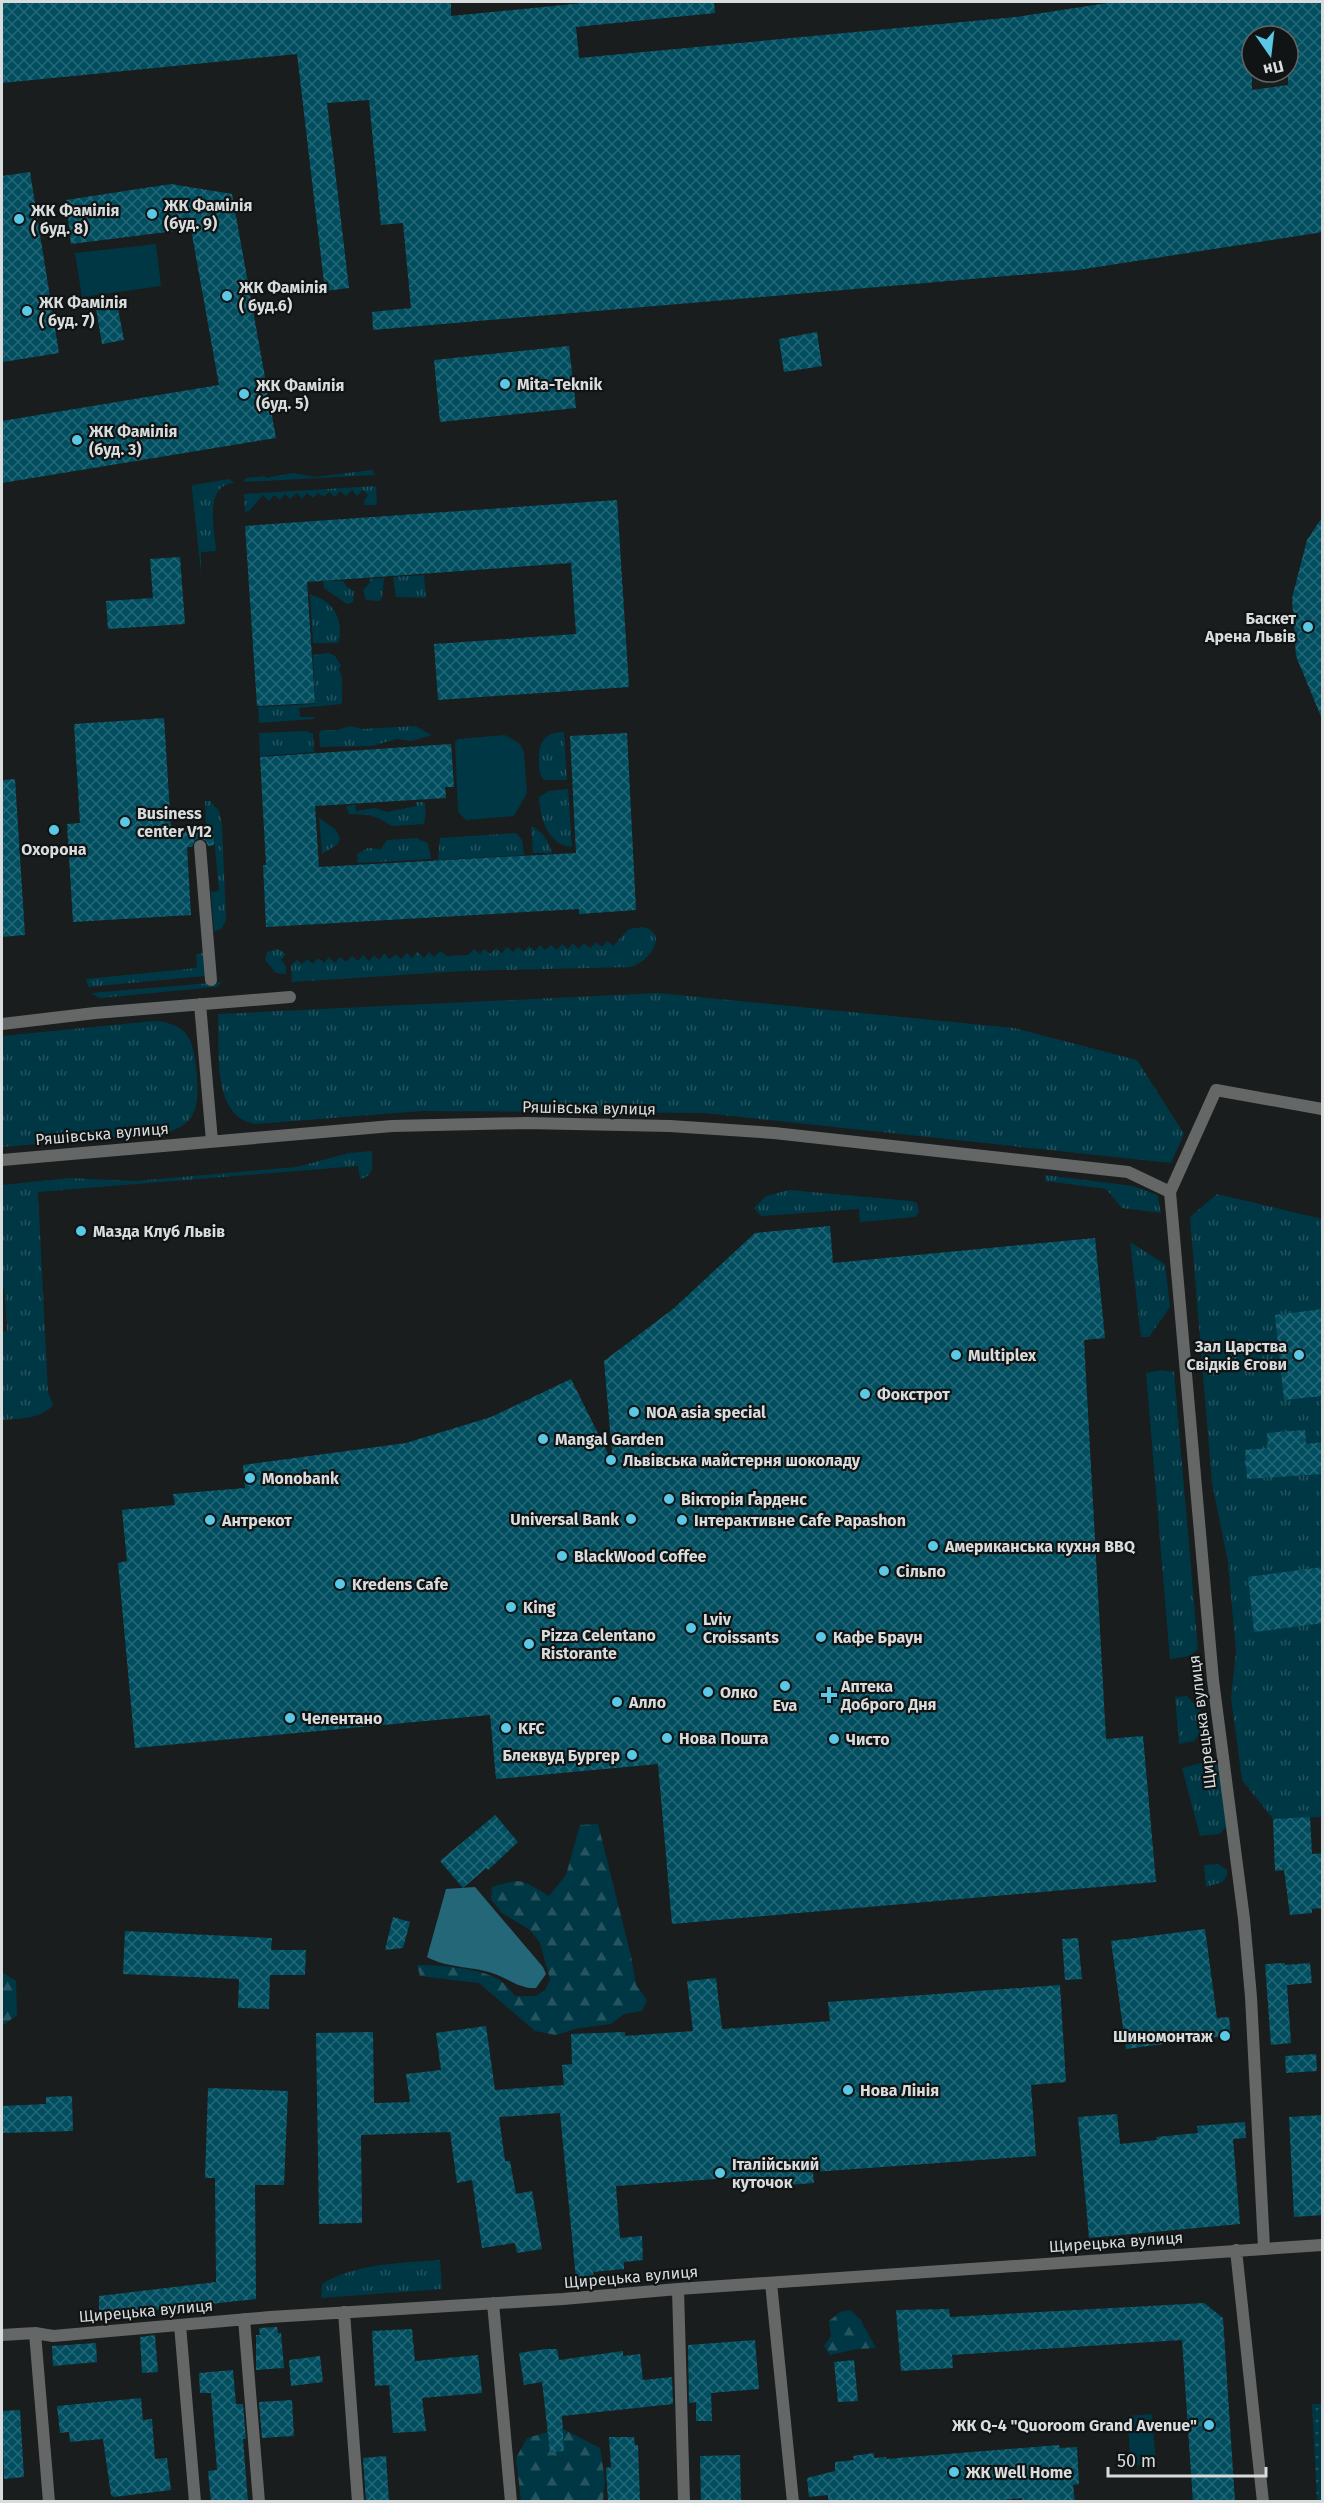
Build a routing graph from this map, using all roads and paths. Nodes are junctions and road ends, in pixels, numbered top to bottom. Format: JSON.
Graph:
{"nodes":[{"id":1,"x":200,"y":846,"type":"dead end"},
{"id":2,"x":211,"y":980,"type":"dead end"},
{"id":3,"x":290,"y":997,"type":"dead end"},
{"id":4,"x":201,"y":1004,"type":"junction"},
{"id":5,"x":2,"y":1024,"type":"edge"},
{"id":6,"x":1323,"y":1109,"type":"edge"},
{"id":7,"x":212,"y":1141,"type":"junction"},
{"id":8,"x":2,"y":1160,"type":"edge"},
{"id":9,"x":1170,"y":1192,"type":"junction"},
{"id":10,"x":1323,"y":2244,"type":"edge"},
{"id":11,"x":1264,"y":2247,"type":"junction"},
{"id":12,"x":1236,"y":2250,"type":"junction"},
{"id":13,"x":771,"y":2283,"type":"junction"},
{"id":14,"x":678,"y":2289,"type":"junction"},
{"id":15,"x":493,"y":2303,"type":"junction"},
{"id":16,"x":344,"y":2312,"type":"junction"},
{"id":17,"x":244,"y":2319,"type":"junction"},
{"id":18,"x":180,"y":2325,"type":"junction"},
{"id":19,"x":35,"y":2333,"type":"junction"},
{"id":20,"x":2,"y":2335,"type":"edge"},
{"id":21,"x":49,"y":2502,"type":"edge"},
{"id":22,"x":195,"y":2502,"type":"edge"},
{"id":23,"x":259,"y":2502,"type":"edge"},
{"id":24,"x":358,"y":2502,"type":"edge"},
{"id":25,"x":511,"y":2502,"type":"edge"},
{"id":26,"x":684,"y":2502,"type":"edge"},
{"id":27,"x":793,"y":2502,"type":"edge"},
{"id":28,"x":1263,"y":2502,"type":"edge"}],
"edges":[{"from":1,"to":2,"type":"street"},
{"from":3,"to":4,"type":"street"},
{"from":4,"to":5,"type":"street"},
{"from":4,"to":7,"type":"street"},
{"from":6,"to":9,"type":"street"},
{"from":7,"to":8,"type":"street","name":"Ряшівська вулиця"},
{"from":7,"to":9,"type":"street","name":"Ряшівська вулиця"},
{"from":9,"to":11,"type":"street","name":"Щирецька вулиця"},
{"from":10,"to":11,"type":"street","name":"Щирецька вулиця"},
{"from":11,"to":12,"type":"street","name":"Щирецька вулиця"},
{"from":12,"to":13,"type":"street","name":"Щирецька вулиця"},
{"from":12,"to":28,"type":"street"},
{"from":13,"to":14,"type":"street","name":"Щирецька вулиця"},
{"from":13,"to":27,"type":"street"},
{"from":14,"to":15,"type":"street","name":"Щирецька вулиця"},
{"from":14,"to":26,"type":"street"},
{"from":15,"to":16,"type":"street","name":"Щирецька вулиця"},
{"from":15,"to":25,"type":"street"},
{"from":16,"to":17,"type":"street","name":"Щирецька вулиця"},
{"from":16,"to":24,"type":"street"},
{"from":17,"to":18,"type":"street","name":"Щирецька вулиця"},
{"from":17,"to":23,"type":"street"},
{"from":18,"to":19,"type":"street","name":"Щирецька вулиця"},
{"from":18,"to":22,"type":"street"},
{"from":19,"to":20,"type":"street","name":"Щирецька вулиця"},
{"from":19,"to":21,"type":"street"}]}
